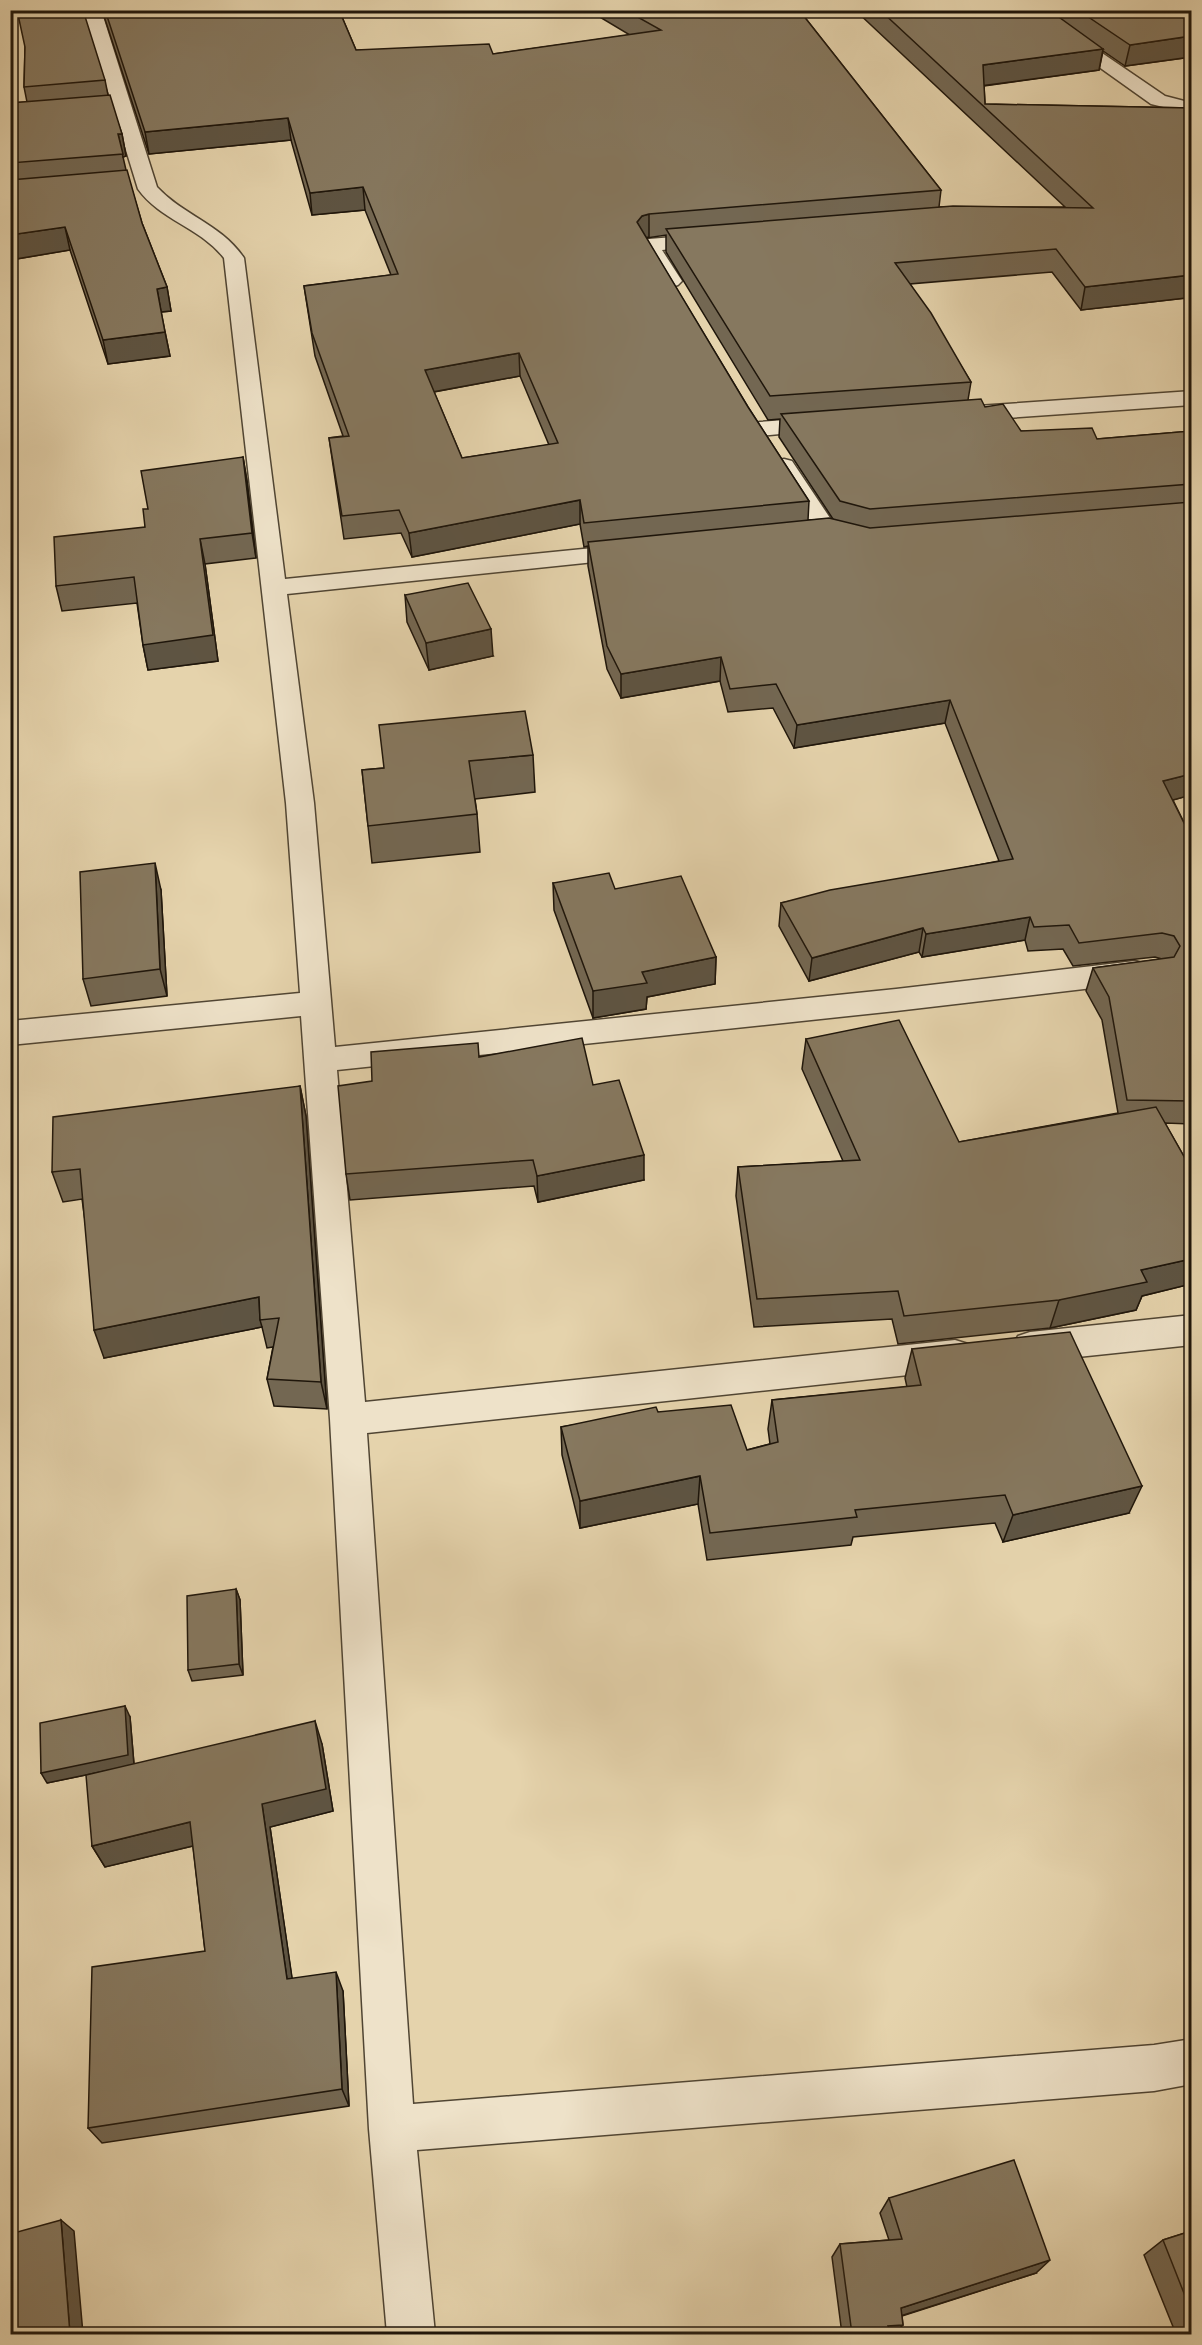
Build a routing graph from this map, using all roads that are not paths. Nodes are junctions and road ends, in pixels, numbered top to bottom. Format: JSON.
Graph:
{"nodes":[{"id":1,"x":92,"y":10,"type":"edge"},
{"id":2,"x":1027,"y":10,"type":"edge"},
{"id":3,"x":1191,"y":109,"type":"edge"},
{"id":4,"x":732,"y":238,"type":"edge"},
{"id":5,"x":680,"y":296,"type":"edge"},
{"id":6,"x":1191,"y":398,"type":"edge"},
{"id":7,"x":748,"y":408,"type":"edge"},
{"id":8,"x":947,"y":415,"type":"edge"},
{"id":9,"x":842,"y":423,"type":"edge"},
{"id":10,"x":760,"y":429,"type":"junction"},
{"id":11,"x":879,"y":541,"type":"edge"},
{"id":12,"x":651,"y":550,"type":"edge"},
{"id":13,"x":274,"y":588,"type":"junction"},
{"id":14,"x":1155,"y":970,"type":"edge"},
{"id":15,"x":315,"y":1003,"type":"junction"},
{"id":16,"x":10,"y":1033,"type":"edge"},
{"id":17,"x":320,"y":1060,"type":"junction"},
{"id":18,"x":1191,"y":1330,"type":"edge"},
{"id":19,"x":348,"y":1419,"type":"junction"},
{"id":20,"x":1191,"y":2061,"type":"edge"},
{"id":21,"x":392,"y":2129,"type":"junction"},
{"id":22,"x":411,"y":2334,"type":"edge"}],
"edges":[{"from":1,"to":13,"type":"street"},
{"from":2,"to":3,"type":"street"},
{"from":4,"to":5,"type":"street"},
{"from":6,"to":8,"type":"street"},
{"from":7,"to":10,"type":"street"},
{"from":9,"to":10,"type":"street"},
{"from":10,"to":11,"type":"street"},
{"from":12,"to":13,"type":"street"},
{"from":13,"to":15,"type":"street"},
{"from":14,"to":17,"type":"street"},
{"from":15,"to":16,"type":"street"},
{"from":15,"to":17,"type":"street"},
{"from":17,"to":19,"type":"street"},
{"from":18,"to":19,"type":"street"},
{"from":19,"to":21,"type":"street"},
{"from":20,"to":21,"type":"street"},
{"from":21,"to":22,"type":"street"}]}
